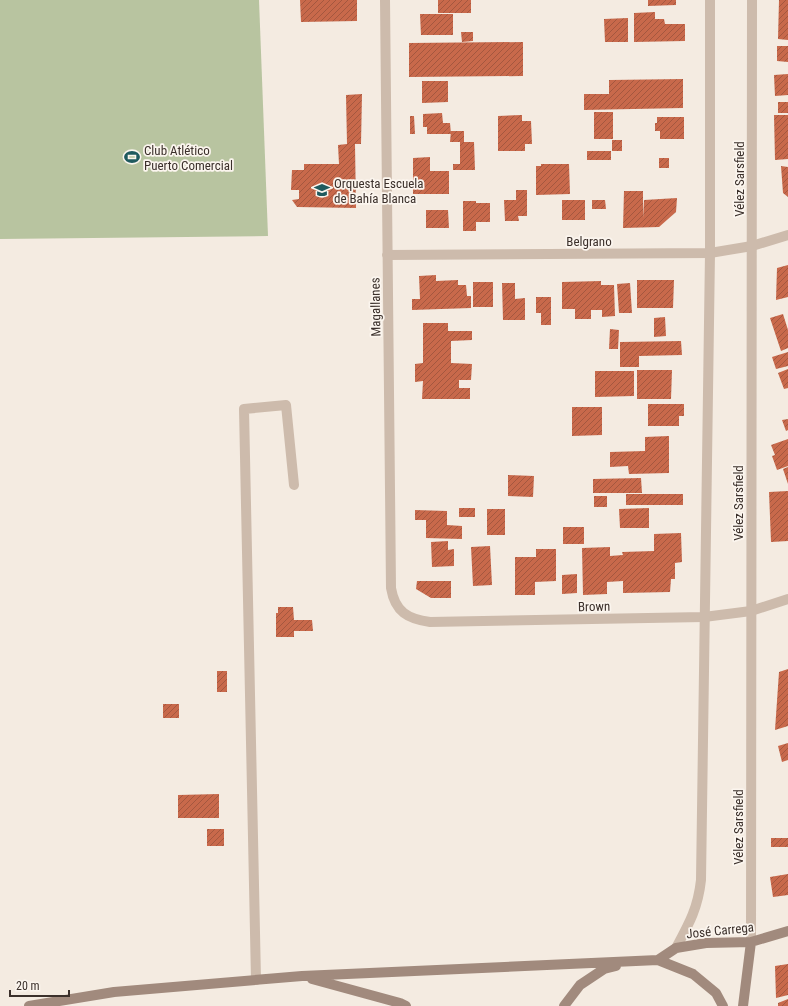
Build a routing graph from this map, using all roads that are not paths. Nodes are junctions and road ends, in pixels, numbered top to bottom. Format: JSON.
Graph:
{"nodes":[{"id":1,"x":385,"y":0,"type":"edge"},
{"id":2,"x":710,"y":0,"type":"edge"},
{"id":3,"x":752,"y":0,"type":"edge"},
{"id":4,"x":788,"y":235,"type":"edge"},
{"id":5,"x":752,"y":246,"type":"junction"},
{"id":6,"x":710,"y":253,"type":"junction"},
{"id":7,"x":387,"y":255,"type":"junction"},
{"id":8,"x":294,"y":485,"type":"dead end"},
{"id":9,"x":788,"y":599,"type":"edge"},
{"id":10,"x":751,"y":610,"type":"junction"},
{"id":11,"x":401,"y":611,"type":"joint"},
{"id":12,"x":704,"y":617,"type":"junction"},
{"id":13,"x":788,"y":931,"type":"edge"},
{"id":14,"x":751,"y":942,"type":"junction"},
{"id":15,"x":676,"y":948,"type":"junction"},
{"id":16,"x":658,"y":960,"type":"junction"},
{"id":17,"x":631,"y":961,"type":"junction"},
{"id":18,"x":302,"y":976,"type":"junction"},
{"id":19,"x":256,"y":980,"type":"junction"},
{"id":20,"x":29,"y":1006,"type":"edge"},
{"id":21,"x":406,"y":1006,"type":"edge"},
{"id":22,"x":564,"y":1006,"type":"edge"},
{"id":23,"x":723,"y":1006,"type":"edge"},
{"id":24,"x":743,"y":1006,"type":"edge"}],
"edges":[{"from":1,"to":7,"type":"street","name":"Magallanes"},
{"from":2,"to":6,"type":"street"},
{"from":3,"to":5,"type":"street","name":"Vélez Sarsfield"},
{"from":4,"to":5,"type":"street","name":"Belgrano"},
{"from":5,"to":6,"type":"street","name":"Belgrano"},
{"from":5,"to":10,"type":"street","name":"Vélez Sarsfield"},
{"from":6,"to":7,"type":"street","name":"Belgrano"},
{"from":6,"to":12,"type":"street"},
{"from":7,"to":11,"type":"street","name":"Magallanes"},
{"from":8,"to":19,"type":"street"},
{"from":9,"to":10,"type":"street","name":"Brown"},
{"from":10,"to":12,"type":"street","name":"Brown"},
{"from":10,"to":14,"type":"street","name":"Vélez Sarsfield"},
{"from":11,"to":12,"type":"street","name":"Brown"},
{"from":12,"to":15,"type":"street"},
{"from":13,"to":14,"type":"main road","name":"José Carrega"},
{"from":14,"to":15,"type":"main road","name":"José Carrega"},
{"from":14,"to":24,"type":"main road","name":"Vélez Sarsfield"},
{"from":15,"to":16,"type":"main road","name":"José Carrega"},
{"from":16,"to":17,"type":"main road"},
{"from":16,"to":23,"type":"main road"},
{"from":17,"to":18,"type":"main road"},
{"from":17,"to":22,"type":"main road"},
{"from":18,"to":19,"type":"main road"},
{"from":18,"to":21,"type":"main road"},
{"from":19,"to":20,"type":"main road"}]}
